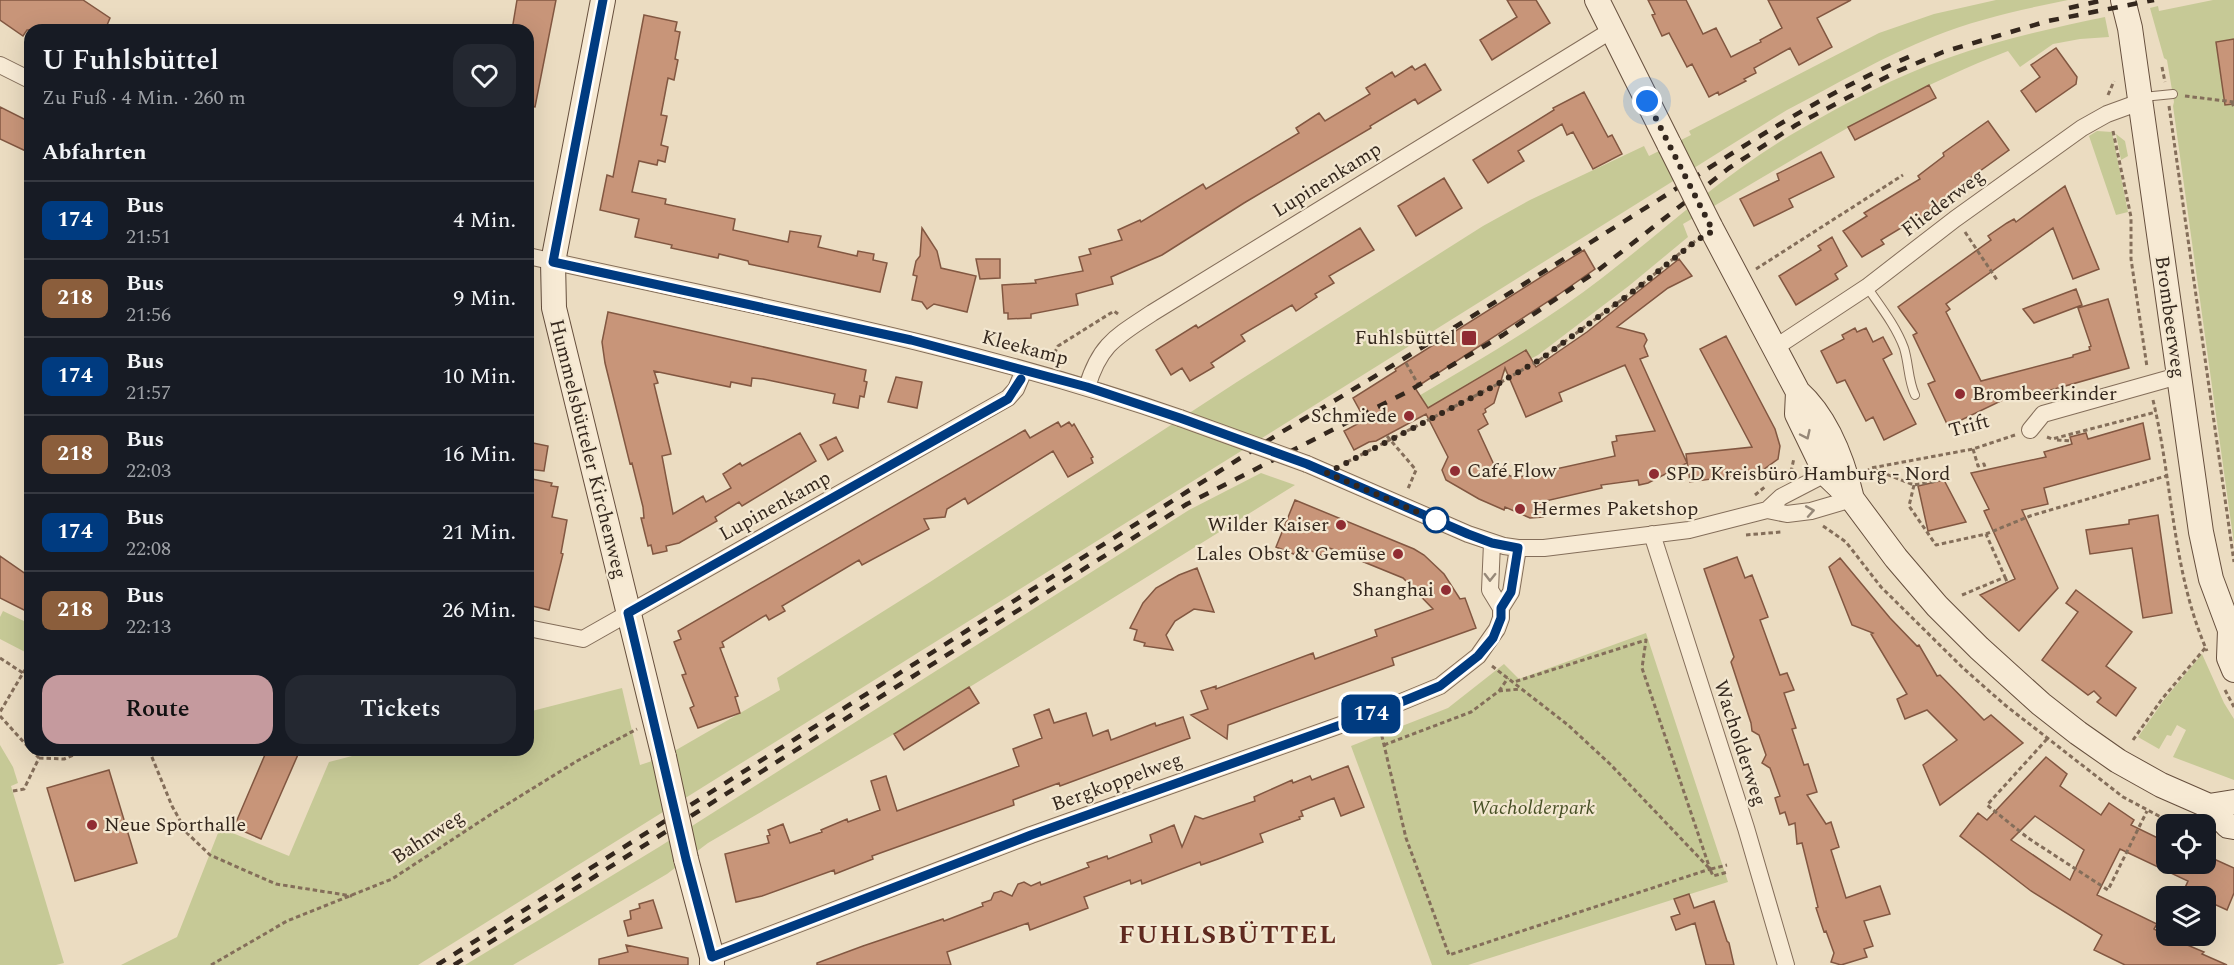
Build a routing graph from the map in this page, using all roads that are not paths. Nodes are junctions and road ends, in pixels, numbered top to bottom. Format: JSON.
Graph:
{"nodes":[{"id":1,"x":603,"y":0,"type":"edge"},
{"id":2,"x":1597,"y":0,"type":"edge"},
{"id":3,"x":2123,"y":0,"type":"edge"},
{"id":4,"x":1612,"y":30,"type":"junction"},
{"id":5,"x":0,"y":65,"type":"edge"},
{"id":6,"x":24,"y":77,"type":"edge"},
{"id":7,"x":2170,"y":94,"type":"road end"},
{"id":8,"x":2140,"y":100,"type":"junction"},
{"id":9,"x":534,"y":257,"type":"edge"},
{"id":10,"x":553,"y":262,"type":"junction"},
{"id":11,"x":1866,"y":287,"type":"junction"},
{"id":12,"x":1776,"y":347,"type":"junction"},
{"id":13,"x":1024,"y":370,"type":"junction"},
{"id":14,"x":2178,"y":376,"type":"junction"},
{"id":15,"x":1087,"y":387,"type":"junction"},
{"id":16,"x":1915,"y":395,"type":"dead end"},
{"id":17,"x":2030,"y":430,"type":"road end"},
{"id":18,"x":1845,"y":470,"type":"junction"},
{"id":19,"x":1852,"y":499,"type":"junction"},
{"id":20,"x":1767,"y":510,"type":"junction"},
{"id":21,"x":1652,"y":534,"type":"junction"},
{"id":22,"x":1492,"y":543,"type":"junction"},
{"id":23,"x":1518,"y":548,"type":"junction"},
{"id":24,"x":1501,"y":608,"type":"junction"},
{"id":25,"x":628,"y":613,"type":"junction"},
{"id":26,"x":534,"y":629,"type":"edge"},
{"id":27,"x":2232,"y":632,"type":"edge"},
{"id":28,"x":2234,"y":670,"type":"edge"},
{"id":29,"x":2234,"y":802,"type":"edge"},
{"id":30,"x":2209,"y":806,"type":"junction"},
{"id":31,"x":2234,"y":827,"type":"edge"},
{"id":32,"x":712,"y":961,"type":"edge"},
{"id":33,"x":1786,"y":965,"type":"edge"}],
"edges":[{"from":1,"to":10,"type":"main road","name":"Hummelsbütteler Kirchenweg"},
{"from":2,"to":4,"type":"main road"},
{"from":3,"to":8,"type":"main road","name":"Brombeerweg"},
{"from":4,"to":12,"type":"main road","bridge":true},
{"from":4,"to":15,"type":"street","name":"Lupinenkamp"},
{"from":5,"to":6,"type":"street"},
{"from":7,"to":8,"type":"lane"},
{"from":8,"to":11,"type":"street","name":"Fliederweg"},
{"from":8,"to":14,"type":"main road","name":"Brombeerweg"},
{"from":9,"to":10,"type":"street","name":"Kleekamp"},
{"from":10,"to":13,"type":"street","name":"Kleekamp"},
{"from":10,"to":25,"type":"main road","name":"Hummelsbütteler Kirchenweg"},
{"from":11,"to":12,"type":"street","name":"Fliederweg"},
{"from":11,"to":16,"type":"lane"},
{"from":12,"to":18,"type":"main road"},
{"from":13,"to":15,"type":"street","name":"Kleekamp"},
{"from":13,"to":25,"type":"street","name":"Lupinenkamp"},
{"from":14,"to":17,"type":"street"},
{"from":14,"to":27,"type":"main road","name":"Brombeerweg"},
{"from":15,"to":22,"type":"street","name":"Kleekamp","bridge":true},
{"from":18,"to":19,"type":"main road"},
{"from":18,"to":20,"type":"street"},
{"from":20,"to":19,"type":"street","one_way":true},
{"from":19,"to":30,"type":"main road"},
{"from":20,"to":21,"type":"street"},
{"from":21,"to":23,"type":"street"},
{"from":21,"to":33,"type":"street","name":"Wacholderweg"},
{"from":22,"to":23,"type":"street"},
{"from":22,"to":24,"type":"street","one_way":true},
{"from":23,"to":24,"type":"street","name":"Bergkoppelweg"},
{"from":24,"to":32,"type":"street","name":"Bergkoppelweg"},
{"from":25,"to":26,"type":"street","name":"Lupinenkamp"},
{"from":25,"to":32,"type":"main road","name":"Hummelsbütteler Kirchenweg","bridge":true},
{"from":27,"to":28,"type":"main road","name":"Brombeerweg"},
{"from":29,"to":30,"type":"main road"},
{"from":30,"to":31,"type":"main road"}]}
